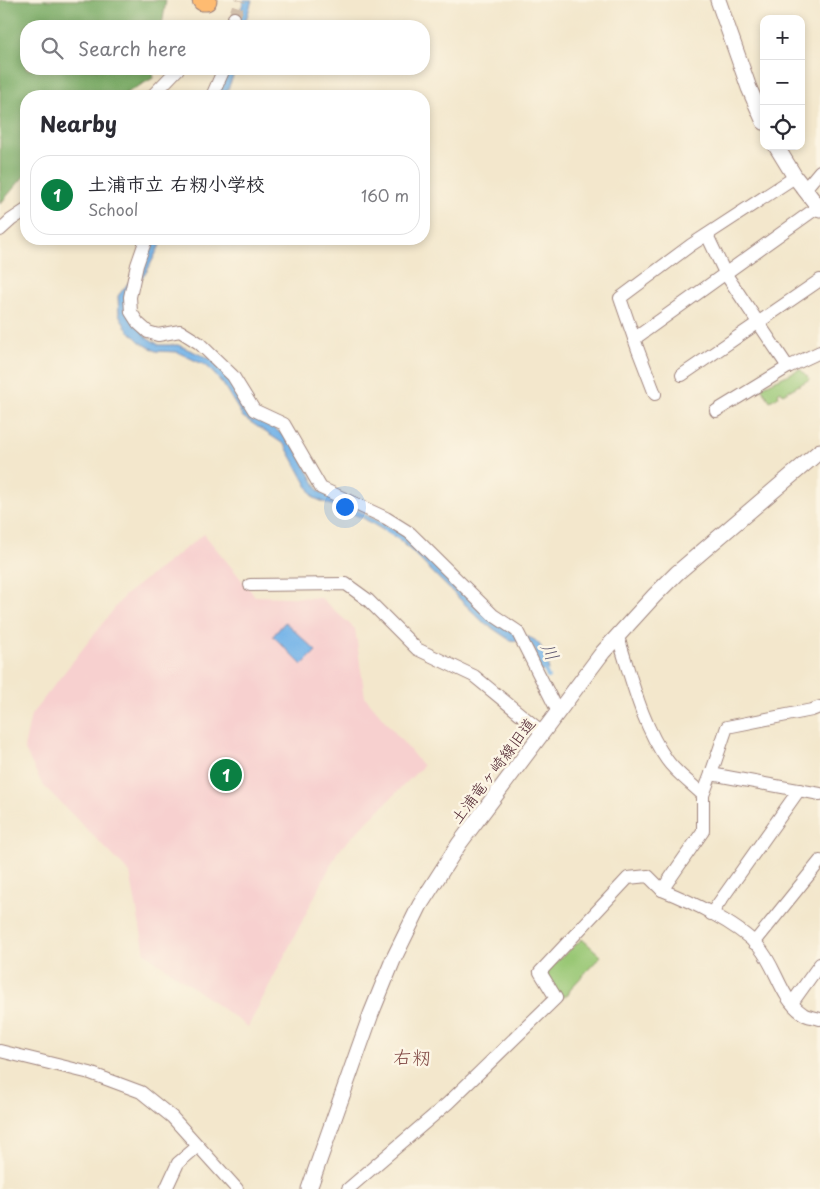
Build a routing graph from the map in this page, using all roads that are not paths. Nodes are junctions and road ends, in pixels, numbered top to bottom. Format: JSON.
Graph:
{"nodes":[{"id":1,"x":718,"y":0,"type":"edge"},
{"id":2,"x":172,"y":75,"type":"edge"},
{"id":3,"x":221,"y":75,"type":"edge"},
{"id":4,"x":158,"y":90,"type":"edge"},
{"id":5,"x":215,"y":90,"type":"edge"},
{"id":6,"x":760,"y":113,"type":"edge"},
{"id":7,"x":779,"y":150,"type":"edge"},
{"id":8,"x":820,"y":171,"type":"edge"},
{"id":9,"x":800,"y":183,"type":"junction"},
{"id":10,"x":819,"y":208,"type":"edge"},
{"id":11,"x":20,"y":214,"type":"edge"},
{"id":12,"x":0,"y":230,"type":"edge"},
{"id":13,"x":708,"y":234,"type":"junction"},
{"id":14,"x":144,"y":245,"type":"edge"},
{"id":15,"x":725,"y":273,"type":"junction"},
{"id":16,"x":820,"y":280,"type":"edge"},
{"id":17,"x":758,"y":323,"type":"junction"},
{"id":18,"x":634,"y":339,"type":"junction"},
{"id":19,"x":820,"y":352,"type":"edge"},
{"id":20,"x":788,"y":368,"type":"junction"},
{"id":21,"x":682,"y":376,"type":"dead end"},
{"id":22,"x":655,"y":394,"type":"dead end"},
{"id":23,"x":716,"y":411,"type":"dead end"},
{"id":24,"x":820,"y":451,"type":"edge"},
{"id":25,"x":250,"y":585,"type":"dead end"},
{"id":26,"x":618,"y":637,"type":"junction"},
{"id":27,"x":820,"y":707,"type":"edge"},
{"id":28,"x":558,"y":712,"type":"junction"},
{"id":29,"x":542,"y":732,"type":"junction"},
{"id":30,"x":711,"y":774,"type":"junction"},
{"id":31,"x":799,"y":790,"type":"junction"},
{"id":32,"x":820,"y":794,"type":"edge"},
{"id":33,"x":703,"y":795,"type":"junction"},
{"id":34,"x":820,"y":861,"type":"edge"},
{"id":35,"x":662,"y":890,"type":"junction"},
{"id":36,"x":711,"y":914,"type":"junction"},
{"id":37,"x":754,"y":943,"type":"junction"},
{"id":38,"x":820,"y":964,"type":"edge"},
{"id":39,"x":792,"y":1003,"type":"junction"},
{"id":40,"x":820,"y":1019,"type":"edge"},
{"id":41,"x":0,"y":1051,"type":"edge"},
{"id":42,"x":198,"y":1146,"type":"junction"},
{"id":43,"x":166,"y":1189,"type":"edge"},
{"id":44,"x":237,"y":1189,"type":"edge"},
{"id":45,"x":309,"y":1189,"type":"edge"},
{"id":46,"x":348,"y":1189,"type":"edge"}],
"edges":[{"from":1,"to":6,"type":"street"},
{"from":2,"to":4,"type":"street"},
{"from":3,"to":5,"type":"street"},
{"from":7,"to":9,"type":"street"},
{"from":8,"to":9,"type":"street"},
{"from":9,"to":10,"type":"street"},
{"from":9,"to":13,"type":"street"},
{"from":10,"to":15,"type":"street"},
{"from":11,"to":12,"type":"street"},
{"from":13,"to":15,"type":"street"},
{"from":13,"to":18,"type":"street"},
{"from":14,"to":28,"type":"street"},
{"from":15,"to":17,"type":"street"},
{"from":15,"to":18,"type":"street"},
{"from":16,"to":17,"type":"street"},
{"from":17,"to":20,"type":"street"},
{"from":17,"to":21,"type":"street"},
{"from":18,"to":22,"type":"street"},
{"from":19,"to":20,"type":"street"},
{"from":20,"to":23,"type":"street"},
{"from":24,"to":26,"type":"street","name":"土浦竜ヶ崎線旧道"},
{"from":25,"to":29,"type":"street"},
{"from":26,"to":28,"type":"street","name":"土浦竜ヶ崎線旧道"},
{"from":26,"to":33,"type":"street"},
{"from":27,"to":30,"type":"street"},
{"from":28,"to":29,"type":"street","name":"土浦竜ヶ崎線旧道"},
{"from":29,"to":45,"type":"street","name":"土浦竜ヶ崎線旧道"},
{"from":30,"to":31,"type":"street"},
{"from":30,"to":33,"type":"street"},
{"from":31,"to":32,"type":"street"},
{"from":31,"to":36,"type":"street"},
{"from":33,"to":35,"type":"street"},
{"from":34,"to":37,"type":"street"},
{"from":35,"to":36,"type":"street"},
{"from":35,"to":46,"type":"street"},
{"from":36,"to":37,"type":"street"},
{"from":37,"to":39,"type":"street"},
{"from":38,"to":39,"type":"street"},
{"from":39,"to":40,"type":"street"},
{"from":41,"to":42,"type":"street"},
{"from":42,"to":43,"type":"street"},
{"from":42,"to":44,"type":"street"}]}
